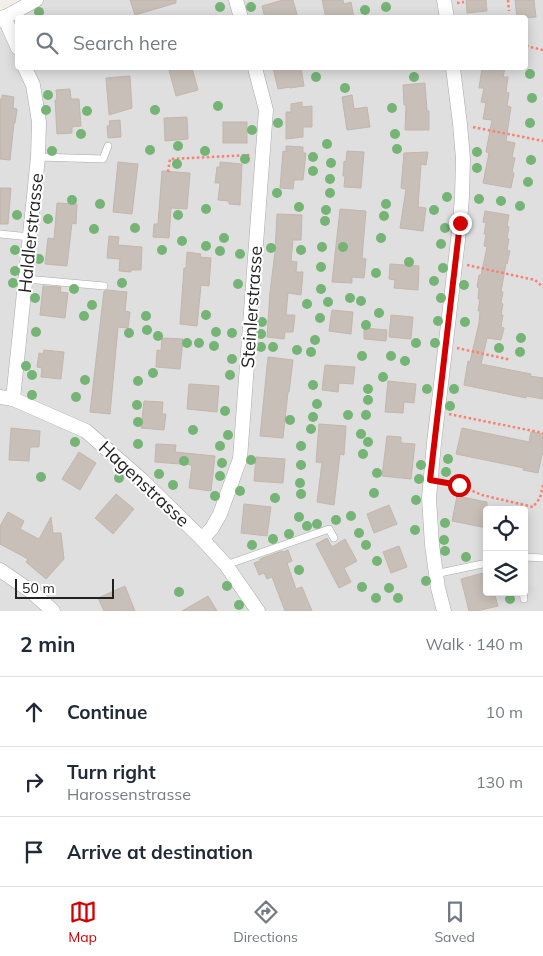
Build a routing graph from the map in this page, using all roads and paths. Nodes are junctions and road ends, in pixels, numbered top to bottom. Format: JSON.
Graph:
{"nodes":[{"id":1,"x":36,"y":0,"type":"edge"},
{"id":2,"x":236,"y":0,"type":"edge"},
{"id":3,"x":444,"y":0,"type":"edge"},
{"id":4,"x":508,"y":0,"type":"edge"},
{"id":5,"x":509,"y":11,"type":"dead end"},
{"id":6,"x":240,"y":15,"type":"edge"},
{"id":7,"x":446,"y":15,"type":"edge"},
{"id":8,"x":2,"y":19,"type":"edge"},
{"id":9,"x":15,"y":43,"type":"edge"},
{"id":10,"x":528,"y":46,"type":"edge"},
{"id":11,"x":543,"y":50,"type":"edge"},
{"id":12,"x":27,"y":70,"type":"edge"},
{"id":13,"x":256,"y":70,"type":"edge"},
{"id":14,"x":453,"y":70,"type":"edge"},
{"id":15,"x":468,"y":126,"type":"dead end"},
{"id":16,"x":543,"y":141,"type":"edge"},
{"id":17,"x":108,"y":146,"type":"dead end"},
{"id":18,"x":257,"y":155,"type":"dead end"},
{"id":19,"x":38,"y":157,"type":"junction"},
{"id":20,"x":168,"y":172,"type":"dead end"},
{"id":21,"x":0,"y":234,"type":"edge"},
{"id":22,"x":31,"y":237,"type":"junction"},
{"id":23,"x":455,"y":263,"type":"junction"},
{"id":24,"x":26,"y":279,"type":"junction"},
{"id":25,"x":104,"y":286,"type":"dead end"},
{"id":26,"x":543,"y":287,"type":"edge"},
{"id":27,"x":445,"y":346,"type":"junction"},
{"id":28,"x":509,"y":361,"type":"dead end"},
{"id":29,"x":7,"y":398,"type":"edge"},
{"id":30,"x":438,"y":412,"type":"junction"},
{"id":31,"x":543,"y":433,"type":"edge"},
{"id":32,"x":430,"y":480,"type":"junction"},
{"id":33,"x":543,"y":485,"type":"edge"},
{"id":34,"x":334,"y":538,"type":"dead end"},
{"id":35,"x":202,"y":539,"type":"junction"},
{"id":36,"x":528,"y":557,"type":"edge"},
{"id":37,"x":543,"y":558,"type":"edge"},
{"id":38,"x":483,"y":563,"type":"edge"},
{"id":39,"x":226,"y":565,"type":"junction"},
{"id":40,"x":0,"y":570,"type":"edge"},
{"id":41,"x":435,"y":574,"type":"junction"},
{"id":42,"x":53,"y":611,"type":"edge"},
{"id":43,"x":258,"y":611,"type":"edge"},
{"id":44,"x":444,"y":611,"type":"edge"}],
"edges":[{"from":1,"to":8,"type":"street"},
{"from":2,"to":6,"type":"street"},
{"from":3,"to":7,"type":"street"},
{"from":4,"to":5,"type":"path"},
{"from":8,"to":9,"type":"street"},
{"from":10,"to":11,"type":"path"},
{"from":12,"to":19,"type":"street","name":"Haldlerstrasse"},
{"from":13,"to":35,"type":"street","name":"Steinlerstrasse"},
{"from":14,"to":23,"type":"street"},
{"from":15,"to":16,"type":"path"},
{"from":17,"to":19,"type":"lane"},
{"from":18,"to":20,"type":"path"},
{"from":19,"to":22,"type":"street","name":"Haldlerstrasse"},
{"from":21,"to":22,"type":"lane"},
{"from":22,"to":24,"type":"street","name":"Haldlerstrasse"},
{"from":23,"to":26,"type":"path"},
{"from":23,"to":27,"type":"street"},
{"from":24,"to":25,"type":"lane"},
{"from":24,"to":29,"type":"street","name":"Haldlerstrasse"},
{"from":27,"to":28,"type":"path"},
{"from":27,"to":30,"type":"street"},
{"from":29,"to":35,"type":"street","name":"Hagenstrasse"},
{"from":30,"to":31,"type":"path"},
{"from":30,"to":32,"type":"street"},
{"from":32,"to":33,"type":"path"},
{"from":32,"to":41,"type":"street"},
{"from":34,"to":39,"type":"lane"},
{"from":35,"to":39,"type":"street","name":"Hagenstrasse"},
{"from":36,"to":37,"type":"lane"},
{"from":38,"to":41,"type":"lane"},
{"from":39,"to":43,"type":"street","name":"Hagenstrasse"},
{"from":40,"to":42,"type":"street"},
{"from":41,"to":44,"type":"street"}]}
